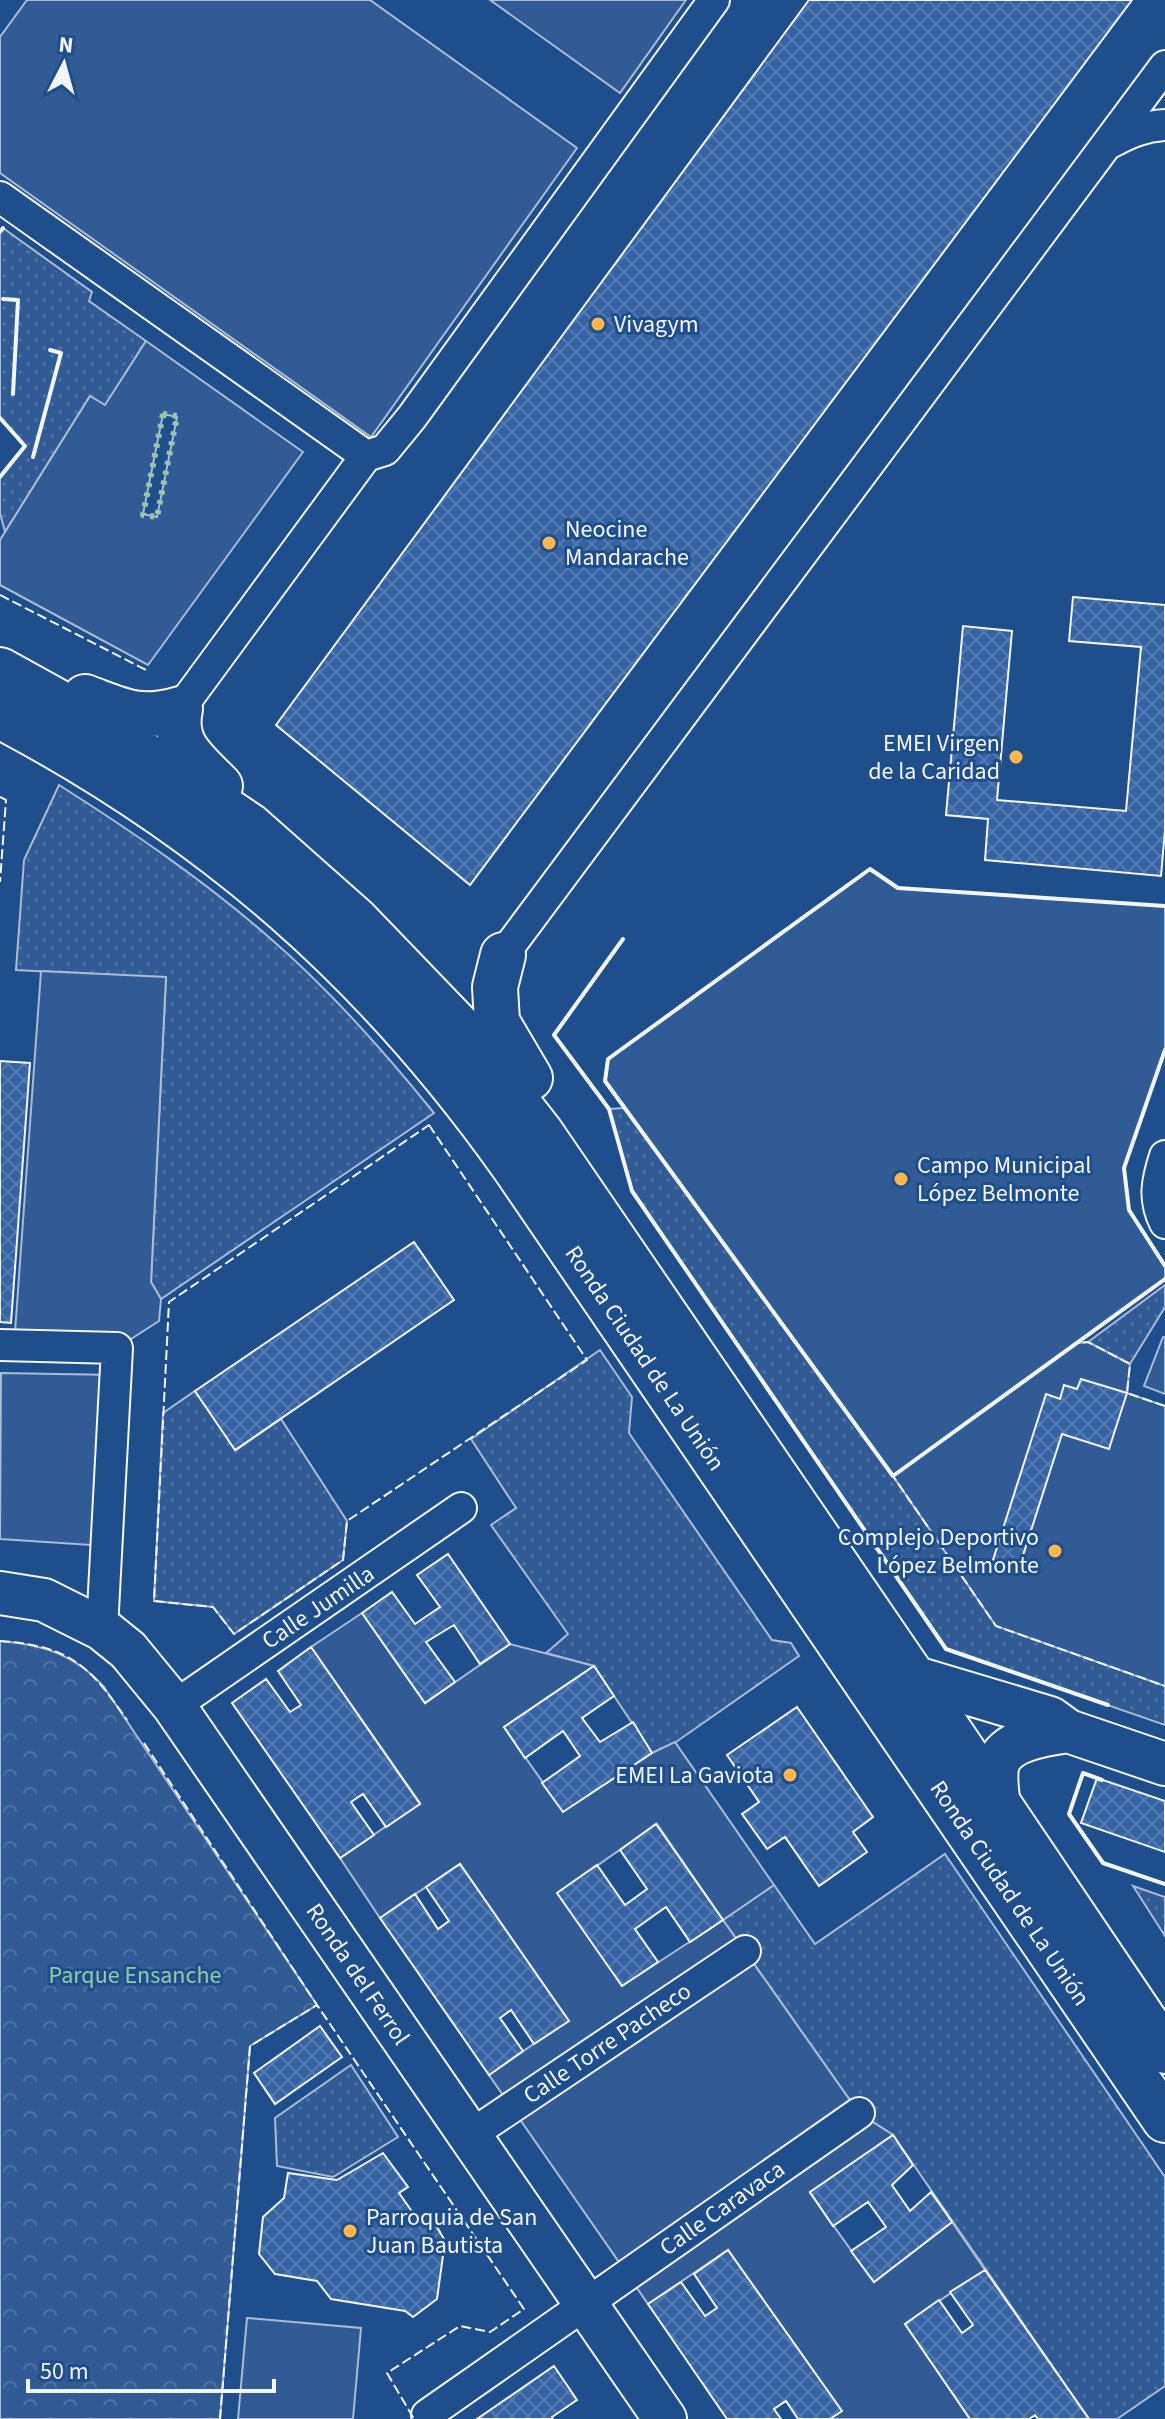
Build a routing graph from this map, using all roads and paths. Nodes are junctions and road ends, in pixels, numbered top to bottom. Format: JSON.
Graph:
{"nodes":[{"id":1,"x":714,"y":0,"type":"edge"},
{"id":2,"x":1165,"y":66,"type":"edge"},
{"id":3,"x":1165,"y":125,"type":"edge"},
{"id":4,"x":1108,"y":144,"type":"junction"},
{"id":5,"x":0,"y":197,"type":"edge"},
{"id":6,"x":366,"y":456,"type":"junction"},
{"id":7,"x":0,"y":669,"type":"edge"},
{"id":8,"x":180,"y":709,"type":"junction"},
{"id":9,"x":0,"y":716,"type":"edge"},
{"id":10,"x":307,"y":874,"type":"junction"},
{"id":11,"x":503,"y":955,"type":"junction"},
{"id":12,"x":402,"y":967,"type":"junction"},
{"id":13,"x":1161,"y":1168,"type":"edge"},
{"id":14,"x":589,"y":1204,"type":"junction"},
{"id":15,"x":1165,"y":1223,"type":"edge"},
{"id":16,"x":0,"y":1345,"type":"edge"},
{"id":17,"x":461,"y":1508,"type":"dead end"},
{"id":18,"x":0,"y":1593,"type":"edge"},
{"id":19,"x":102,"y":1629,"type":"junction"},
{"id":20,"x":913,"y":1677,"type":"junction"},
{"id":21,"x":174,"y":1706,"type":"junction"},
{"id":22,"x":1068,"y":1731,"type":"junction"},
{"id":23,"x":1165,"y":1764,"type":"edge"},
{"id":24,"x":999,"y":1809,"type":"junction"},
{"id":25,"x":745,"y":1951,"type":"dead end"},
{"id":26,"x":1165,"y":2051,"type":"edge"},
{"id":27,"x":859,"y":2113,"type":"dead end"},
{"id":28,"x":1165,"y":2120,"type":"edge"},
{"id":29,"x":469,"y":2136,"type":"junction"},
{"id":30,"x":585,"y":2304,"type":"junction"},
{"id":31,"x":428,"y":2417,"type":"edge"},
{"id":32,"x":665,"y":2419,"type":"edge"}],
"edges":[{"from":1,"to":6,"type":"street"},
{"from":2,"to":4,"type":"street"},
{"from":3,"to":4,"type":"street"},
{"from":4,"to":11,"type":"street"},
{"from":5,"to":6,"type":"street"},
{"from":6,"to":8,"type":"street"},
{"from":7,"to":8,"type":"main road"},
{"from":7,"to":10,"type":"main road","name":"Ronda Ciudad de La Unión"},
{"from":8,"to":10,"type":"main road"},
{"from":9,"to":28,"type":"main road","name":"Ronda Ciudad de La Unión"},
{"from":10,"to":12,"type":"main road","name":"Ronda Ciudad de La Unión"},
{"from":11,"to":12,"type":"main road"},
{"from":11,"to":14,"type":"main road"},
{"from":12,"to":14,"type":"main road","name":"Ronda Ciudad de La Unión"},
{"from":13,"to":15,"type":"street"},
{"from":14,"to":20,"type":"main road","name":"Ronda Ciudad de La Unión"},
{"from":16,"to":19,"type":"street"},
{"from":17,"to":21,"type":"street","name":"Calle Jumilla"},
{"from":18,"to":19,"type":"street","name":"Ronda del Ferrol"},
{"from":19,"to":21,"type":"street","name":"Ronda del Ferrol"},
{"from":20,"to":22,"type":"street"},
{"from":20,"to":24,"type":"main road","name":"Ronda Ciudad de La Unión"},
{"from":21,"to":29,"type":"street","name":"Ronda del Ferrol"},
{"from":22,"to":23,"type":"street"},
{"from":22,"to":24,"type":"street"},
{"from":24,"to":26,"type":"main road","name":"Ronda Ciudad de La Unión"},
{"from":25,"to":29,"type":"street","name":"Calle Torre Pacheco"},
{"from":27,"to":30,"type":"street","name":"Calle Caravaca"},
{"from":29,"to":30,"type":"street","name":"Ronda del Ferrol"},
{"from":30,"to":31,"type":"street","name":"Calle Caravaca"},
{"from":30,"to":32,"type":"street","name":"Ronda del Ferrol"}]}
